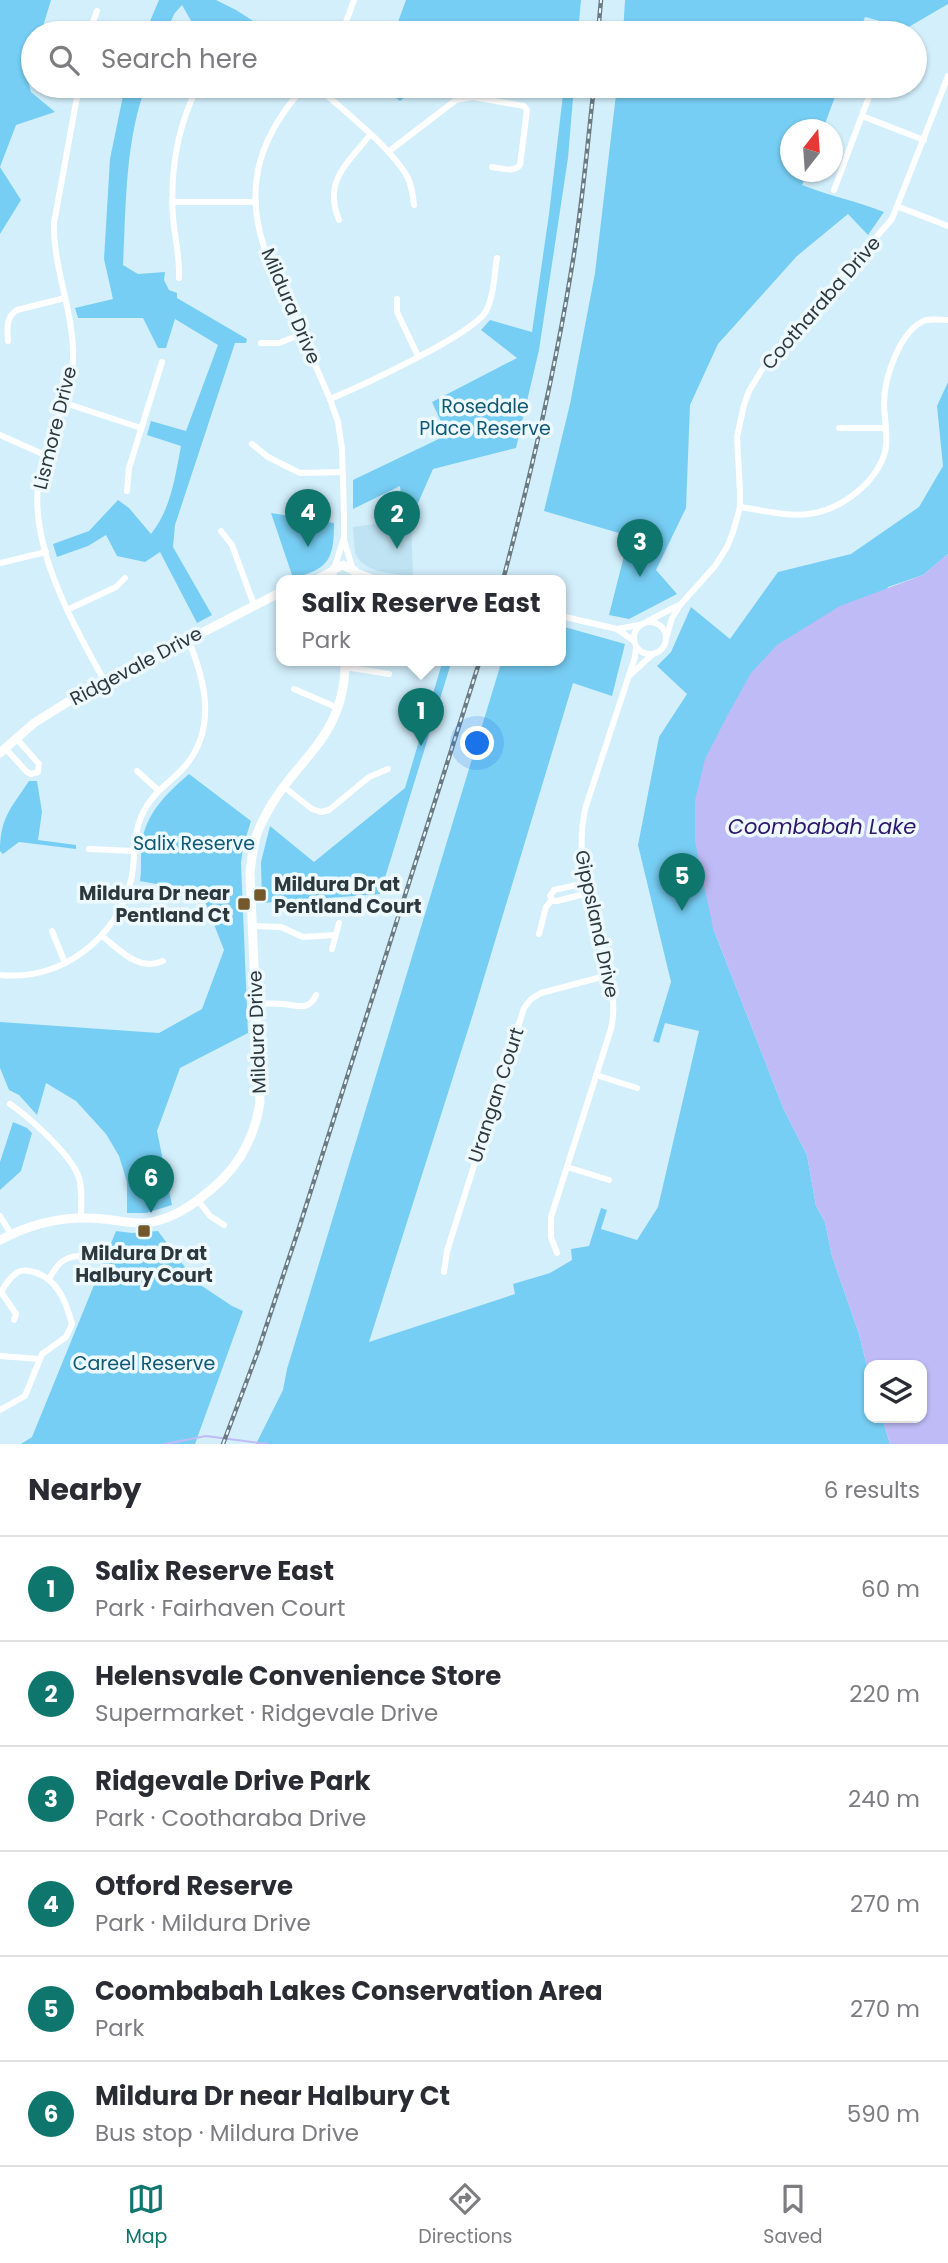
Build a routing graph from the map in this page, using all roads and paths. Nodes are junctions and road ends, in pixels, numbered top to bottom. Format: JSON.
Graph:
{"nodes":[{"id":1,"x":354,"y":0,"type":"edge"},
{"id":2,"x":97,"y":11,"type":"dead end"},
{"id":3,"x":93,"y":21,"type":"edge"},
{"id":4,"x":346,"y":21,"type":"edge"},
{"id":5,"x":948,"y":76,"type":"edge"},
{"id":6,"x":946,"y":88,"type":"edge"},
{"id":7,"x":76,"y":98,"type":"edge"},
{"id":8,"x":192,"y":98,"type":"edge"},
{"id":9,"x":294,"y":98,"type":"edge"},
{"id":10,"x":329,"y":98,"type":"edge"},
{"id":11,"x":467,"y":98,"type":"edge"},
{"id":12,"x":478,"y":98,"type":"edge"},
{"id":13,"x":869,"y":98,"type":"edge"},
{"id":14,"x":862,"y":116,"type":"junction"},
{"id":15,"x":370,"y":135,"type":"junction"},
{"id":16,"x":924,"y":139,"type":"junction"},
{"id":17,"x":388,"y":152,"type":"junction"},
{"id":18,"x":492,"y":167,"type":"dead end"},
{"id":19,"x":834,"y":190,"type":"dead end"},
{"id":20,"x":172,"y":202,"type":"junction"},
{"id":21,"x":256,"y":202,"type":"junction"},
{"id":22,"x":414,"y":205,"type":"dead end"},
{"id":23,"x":899,"y":206,"type":"junction"},
{"id":24,"x":339,"y":220,"type":"dead end"},
{"id":25,"x":948,"y":226,"type":"edge"},
{"id":26,"x":497,"y":258,"type":"dead end"},
{"id":27,"x":178,"y":278,"type":"dead end"},
{"id":28,"x":65,"y":298,"type":"junction"},
{"id":29,"x":397,"y":299,"type":"dead end"},
{"id":30,"x":948,"y":320,"type":"edge"},
{"id":31,"x":302,"y":334,"type":"junction"},
{"id":32,"x":8,"y":341,"type":"dead end"},
{"id":33,"x":261,"y":343,"type":"dead end"},
{"id":34,"x":418,"y":356,"type":"junction"},
{"id":35,"x":162,"y":362,"type":"dead end"},
{"id":36,"x":330,"y":399,"type":"junction"},
{"id":37,"x":65,"y":403,"type":"junction"},
{"id":38,"x":141,"y":428,"type":"junction"},
{"id":39,"x":839,"y":428,"type":"dead end"},
{"id":40,"x":886,"y":428,"type":"junction"},
{"id":41,"x":0,"y":435,"type":"edge"},
{"id":42,"x":252,"y":444,"type":"dead end"},
{"id":43,"x":45,"y":455,"type":"junction"},
{"id":44,"x":342,"y":472,"type":"junction"},
{"id":45,"x":127,"y":491,"type":"dead end"},
{"id":46,"x":740,"y":507,"type":"junction"},
{"id":47,"x":221,"y":531,"type":"dead end"},
{"id":48,"x":344,"y":538,"type":"junction"},
{"id":49,"x":46,"y":552,"type":"junction"},
{"id":50,"x":0,"y":563,"type":"edge"},
{"id":51,"x":355,"y":573,"type":"edge"},
{"id":52,"x":331,"y":574,"type":"edge"},
{"id":53,"x":125,"y":578,"type":"dead end"},
{"id":54,"x":276,"y":594,"type":"edge"},
{"id":55,"x":681,"y":604,"type":"junction"},
{"id":56,"x":254,"y":605,"type":"junction"},
{"id":57,"x":66,"y":610,"type":"junction"},
{"id":58,"x":566,"y":616,"type":"edge"},
{"id":59,"x":643,"y":623,"type":"junction"},
{"id":60,"x":617,"y":629,"type":"junction"},
{"id":61,"x":188,"y":639,"type":"junction"},
{"id":62,"x":666,"y":639,"type":"junction"},
{"id":63,"x":635,"y":644,"type":"junction"},
{"id":64,"x":654,"y":653,"type":"junction"},
{"id":65,"x":345,"y":666,"type":"edge"},
{"id":66,"x":357,"y":666,"type":"edge"},
{"id":67,"x":389,"y":674,"type":"dead end"},
{"id":68,"x":629,"y":677,"type":"junction"},
{"id":69,"x":105,"y":682,"type":"junction"},
{"id":70,"x":294,"y":690,"type":"dead end"},
{"id":71,"x":338,"y":708,"type":"junction"},
{"id":72,"x":16,"y":738,"type":"junction"},
{"id":73,"x":2,"y":750,"type":"edge"},
{"id":74,"x":388,"y":769,"type":"dead end"},
{"id":75,"x":137,"y":771,"type":"dead end"},
{"id":76,"x":284,"y":787,"type":"junction"},
{"id":77,"x":158,"y":790,"type":"junction"},
{"id":78,"x":89,"y":849,"type":"dead end"},
{"id":79,"x":134,"y":851,"type":"junction"},
{"id":80,"x":586,"y":883,"type":"junction"},
{"id":81,"x":588,"y":893,"type":"junction"},
{"id":82,"x":552,"y":900,"type":"junction"},
{"id":83,"x":339,"y":923,"type":"dead end"},
{"id":84,"x":253,"y":926,"type":"junction"},
{"id":85,"x":52,"y":931,"type":"dead end"},
{"id":86,"x":539,"y":934,"type":"dead end"},
{"id":87,"x":335,"y":935,"type":"junction"},
{"id":88,"x":102,"y":936,"type":"junction"},
{"id":89,"x":331,"y":949,"type":"dead end"},
{"id":90,"x":163,"y":961,"type":"dead end"},
{"id":91,"x":65,"y":963,"type":"junction"},
{"id":92,"x":0,"y":975,"type":"edge"},
{"id":93,"x":609,"y":975,"type":"junction"},
{"id":94,"x":316,"y":995,"type":"dead end"},
{"id":95,"x":257,"y":1004,"type":"junction"},
{"id":96,"x":596,"y":1075,"type":"junction"},
{"id":97,"x":637,"y":1088,"type":"dead end"},
{"id":98,"x":10,"y":1104,"type":"dead end"},
{"id":99,"x":567,"y":1167,"type":"junction"},
{"id":100,"x":609,"y":1180,"type":"dead end"},
{"id":101,"x":198,"y":1200,"type":"junction"},
{"id":102,"x":0,"y":1216,"type":"edge"},
{"id":103,"x":81,"y":1218,"type":"junction"},
{"id":104,"x":224,"y":1225,"type":"dead end"},
{"id":105,"x":11,"y":1234,"type":"junction"},
{"id":106,"x":0,"y":1240,"type":"edge"},
{"id":107,"x":557,"y":1253,"type":"dead end"},
{"id":108,"x":79,"y":1256,"type":"dead end"},
{"id":109,"x":444,"y":1272,"type":"dead end"},
{"id":110,"x":49,"y":1279,"type":"junction"},
{"id":111,"x":0,"y":1293,"type":"edge"},
{"id":112,"x":14,"y":1320,"type":"dead end"},
{"id":113,"x":0,"y":1356,"type":"edge"},
{"id":114,"x":39,"y":1359,"type":"junction"},
{"id":115,"x":30,"y":1365,"type":"junction"},
{"id":116,"x":0,"y":1410,"type":"edge"}],
"edges":[{"from":1,"to":4,"type":"street"},
{"from":2,"to":3,"type":"street"},
{"from":5,"to":6,"type":"street","name":"Cootharaba Drive"},
{"from":6,"to":16,"type":"street","name":"Cootharaba Drive"},
{"from":7,"to":28,"type":"street","name":"Lismore Drive"},
{"from":8,"to":20,"type":"street"},
{"from":9,"to":21,"type":"street","name":"Mildura Drive"},
{"from":10,"to":15,"type":"street"},
{"from":11,"to":17,"type":"street"},
{"from":12,"to":18,"type":"street"},
{"from":13,"to":14,"type":"street"},
{"from":14,"to":16,"type":"street"},
{"from":14,"to":19,"type":"street"},
{"from":15,"to":17,"type":"street"},
{"from":15,"to":24,"type":"street"},
{"from":16,"to":23,"type":"street","name":"Cootharaba Drive"},
{"from":17,"to":22,"type":"street"},
{"from":20,"to":21,"type":"street"},
{"from":20,"to":27,"type":"street"},
{"from":21,"to":31,"type":"street","name":"Mildura Drive"},
{"from":23,"to":25,"type":"street"},
{"from":23,"to":46,"type":"street","name":"Cootharaba Drive"},
{"from":26,"to":34,"type":"street"},
{"from":28,"to":32,"type":"street"},
{"from":28,"to":37,"type":"street","name":"Lismore Drive"},
{"from":29,"to":34,"type":"street"},
{"from":30,"to":40,"type":"street"},
{"from":31,"to":33,"type":"street"},
{"from":31,"to":36,"type":"street","name":"Mildura Drive"},
{"from":34,"to":36,"type":"street"},
{"from":35,"to":38,"type":"street"},
{"from":36,"to":44,"type":"street","name":"Mildura Drive"},
{"from":37,"to":38,"type":"street"},
{"from":37,"to":43,"type":"street","name":"Lismore Drive"},
{"from":38,"to":45,"type":"street"},
{"from":39,"to":40,"type":"street"},
{"from":40,"to":46,"type":"street"},
{"from":41,"to":43,"type":"street"},
{"from":42,"to":44,"type":"street"},
{"from":43,"to":49,"type":"street","name":"Lismore Drive"},
{"from":44,"to":48,"type":"street","name":"Mildura Drive"},
{"from":46,"to":55,"type":"street","name":"Cootharaba Drive"},
{"from":47,"to":56,"type":"street"},
{"from":48,"to":51,"type":"street","name":"Mildura Drive"},
{"from":48,"to":52,"type":"street","name":"Mildura Drive"},
{"from":49,"to":50,"type":"street"},
{"from":49,"to":57,"type":"street","name":"Lismore Drive"},
{"from":51,"to":52,"type":"street"},
{"from":53,"to":57,"type":"street"},
{"from":54,"to":56,"type":"street","name":"Ridgevale Drive"},
{"from":55,"to":59,"type":"street","name":"Cootharaba Drive"},
{"from":55,"to":62,"type":"street","name":"Cootharaba Drive"},
{"from":56,"to":61,"type":"street","name":"Ridgevale Drive"},
{"from":57,"to":69,"type":"street","name":"Lismore Drive"},
{"from":58,"to":60,"type":"street"},
{"from":59,"to":60,"type":"street"},
{"from":59,"to":62,"type":"street"},
{"from":59,"to":63,"type":"street"},
{"from":60,"to":63,"type":"street"},
{"from":61,"to":69,"type":"street","name":"Ridgevale Drive"},
{"from":61,"to":77,"type":"street"},
{"from":62,"to":64,"type":"street"},
{"from":63,"to":64,"type":"street"},
{"from":63,"to":68,"type":"street","name":"Gippsland Drive"},
{"from":64,"to":68,"type":"street","name":"Gippsland Drive"},
{"from":65,"to":71,"type":"street","name":"Mildura Drive"},
{"from":66,"to":67,"type":"street"},
{"from":68,"to":80,"type":"street","name":"Gippsland Drive"},
{"from":69,"to":72,"type":"street","name":"Ridgevale Drive"},
{"from":70,"to":71,"type":"street"},
{"from":71,"to":76,"type":"street","name":"Mildura Drive"},
{"from":72,"to":73,"type":"street","name":"Ridgevale Drive"},
{"from":72,"to":73,"type":"street"},
{"from":74,"to":76,"type":"street"},
{"from":75,"to":77,"type":"street"},
{"from":76,"to":84,"type":"street","name":"Mildura Drive"},
{"from":77,"to":79,"type":"street"},
{"from":78,"to":79,"type":"street"},
{"from":79,"to":88,"type":"street"},
{"from":80,"to":81,"type":"street","name":"Gippsland Drive"},
{"from":80,"to":82,"type":"street"},
{"from":81,"to":82,"type":"street"},
{"from":81,"to":93,"type":"street","name":"Gippsland Drive"},
{"from":82,"to":86,"type":"street"},
{"from":83,"to":87,"type":"street"},
{"from":84,"to":87,"type":"street"},
{"from":84,"to":95,"type":"street","name":"Mildura Drive"},
{"from":85,"to":91,"type":"street"},
{"from":87,"to":89,"type":"street"},
{"from":88,"to":90,"type":"street"},
{"from":88,"to":91,"type":"street"},
{"from":91,"to":92,"type":"street"},
{"from":93,"to":96,"type":"street","name":"Gippsland Drive"},
{"from":93,"to":109,"type":"street","name":"Urangan Court"},
{"from":94,"to":95,"type":"street"},
{"from":95,"to":101,"type":"street","name":"Mildura Drive"},
{"from":96,"to":97,"type":"street"},
{"from":96,"to":99,"type":"street","name":"Gippsland Drive"},
{"from":98,"to":103,"type":"street"},
{"from":99,"to":100,"type":"street"},
{"from":99,"to":107,"type":"street","name":"Gippsland Drive"},
{"from":101,"to":103,"type":"street","name":"Mildura Drive"},
{"from":101,"to":104,"type":"street"},
{"from":102,"to":105,"type":"street"},
{"from":103,"to":105,"type":"street","name":"Mildura Drive"},
{"from":105,"to":106,"type":"street","name":"Mildura Drive"},
{"from":108,"to":110,"type":"street"},
{"from":110,"to":111,"type":"street"},
{"from":110,"to":114,"type":"street"},
{"from":111,"to":112,"type":"street"},
{"from":113,"to":115,"type":"street"},
{"from":114,"to":115,"type":"street"},
{"from":114,"to":115,"type":"street"},
{"from":115,"to":116,"type":"street"}]}
